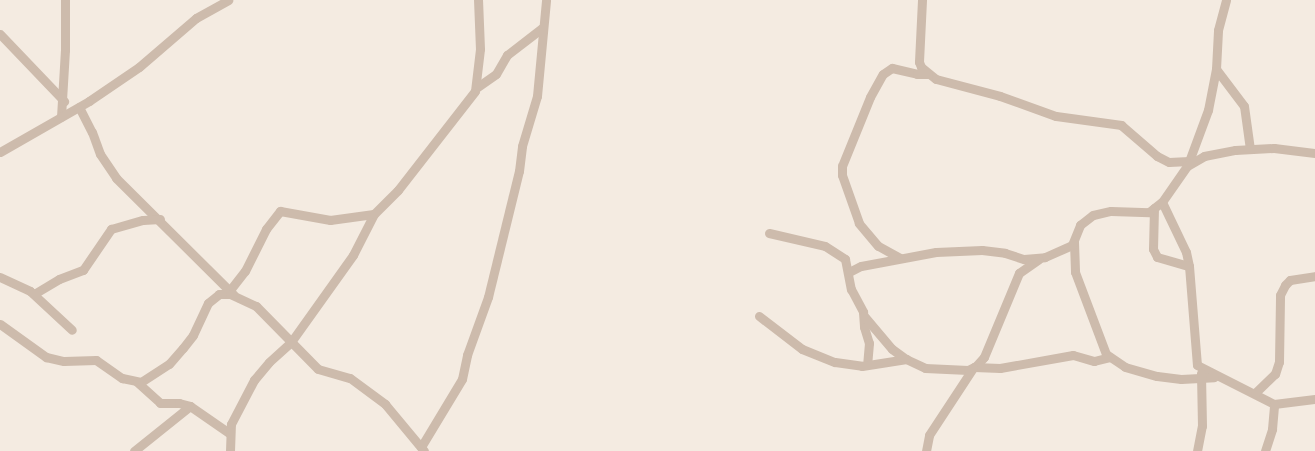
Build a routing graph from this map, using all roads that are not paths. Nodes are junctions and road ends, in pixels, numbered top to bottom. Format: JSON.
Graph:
{"nodes":[{"id":1,"x":65,"y":0,"type":"edge"},
{"id":2,"x":228,"y":0,"type":"edge"},
{"id":3,"x":478,"y":0,"type":"edge"},
{"id":4,"x":546,"y":0,"type":"edge"},
{"id":5,"x":922,"y":0,"type":"edge"},
{"id":6,"x":1226,"y":0,"type":"edge"},
{"id":7,"x":542,"y":28,"type":"junction"},
{"id":8,"x":0,"y":34,"type":"edge"},
{"id":9,"x":1216,"y":69,"type":"junction"},
{"id":10,"x":928,"y":74,"type":"junction"},
{"id":11,"x":476,"y":88,"type":"junction"},
{"id":12,"x":64,"y":101,"type":"junction"},
{"id":13,"x":78,"y":107,"type":"junction"},
{"id":14,"x":61,"y":117,"type":"junction"},
{"id":15,"x":1250,"y":149,"type":"junction"},
{"id":16,"x":0,"y":152,"type":"edge"},
{"id":17,"x":1315,"y":153,"type":"edge"},
{"id":18,"x":1188,"y":164,"type":"junction"},
{"id":19,"x":1158,"y":205,"type":"junction"},
{"id":20,"x":374,"y":214,"type":"junction"},
{"id":21,"x":160,"y":219,"type":"junction"},
{"id":22,"x":770,"y":233,"type":"dead end"},
{"id":23,"x":1074,"y":242,"type":"junction"},
{"id":24,"x":900,"y":258,"type":"junction"},
{"id":25,"x":1041,"y":258,"type":"junction"},
{"id":26,"x":1189,"y":266,"type":"junction"},
{"id":27,"x":849,"y":273,"type":"junction"},
{"id":28,"x":1315,"y":276,"type":"edge"},
{"id":29,"x":0,"y":277,"type":"edge"},
{"id":30,"x":233,"y":293,"type":"junction"},
{"id":31,"x":34,"y":294,"type":"junction"},
{"id":32,"x":759,"y":316,"type":"dead end"},
{"id":33,"x":864,"y":316,"type":"junction"},
{"id":34,"x":0,"y":324,"type":"edge"},
{"id":35,"x":72,"y":330,"type":"dead end"},
{"id":36,"x":291,"y":342,"type":"junction"},
{"id":37,"x":1110,"y":357,"type":"junction"},
{"id":38,"x":906,"y":359,"type":"junction"},
{"id":39,"x":867,"y":364,"type":"junction"},
{"id":40,"x":974,"y":367,"type":"junction"},
{"id":41,"x":1201,"y":373,"type":"junction"},
{"id":42,"x":137,"y":382,"type":"junction"},
{"id":43,"x":1255,"y":393,"type":"junction"},
{"id":44,"x":1315,"y":399,"type":"edge"},
{"id":45,"x":1274,"y":404,"type":"junction"},
{"id":46,"x":190,"y":406,"type":"junction"},
{"id":47,"x":229,"y":433,"type":"junction"},
{"id":48,"x":422,"y":449,"type":"edge"},
{"id":49,"x":134,"y":451,"type":"edge"},
{"id":50,"x":230,"y":451,"type":"edge"},
{"id":51,"x":926,"y":451,"type":"edge"},
{"id":52,"x":1197,"y":451,"type":"edge"},
{"id":53,"x":1265,"y":451,"type":"edge"}],
"edges":[{"from":1,"to":12,"type":"street"},
{"from":2,"to":13,"type":"street"},
{"from":3,"to":11,"type":"street"},
{"from":4,"to":7,"type":"street"},
{"from":5,"to":10,"type":"street"},
{"from":6,"to":9,"type":"street"},
{"from":7,"to":11,"type":"street"},
{"from":7,"to":48,"type":"street"},
{"from":8,"to":12,"type":"street"},
{"from":9,"to":15,"type":"street"},
{"from":9,"to":18,"type":"street"},
{"from":10,"to":18,"type":"street"},
{"from":10,"to":24,"type":"street"},
{"from":11,"to":20,"type":"street"},
{"from":12,"to":14,"type":"street"},
{"from":13,"to":14,"type":"street"},
{"from":13,"to":21,"type":"street"},
{"from":14,"to":16,"type":"street"},
{"from":15,"to":17,"type":"street"},
{"from":15,"to":18,"type":"street"},
{"from":18,"to":19,"type":"street"},
{"from":19,"to":23,"type":"street"},
{"from":19,"to":26,"type":"street"},
{"from":19,"to":26,"type":"street"},
{"from":20,"to":30,"type":"street"},
{"from":20,"to":36,"type":"street"},
{"from":21,"to":30,"type":"street"},
{"from":21,"to":31,"type":"street"},
{"from":22,"to":27,"type":"street"},
{"from":23,"to":25,"type":"street"},
{"from":23,"to":37,"type":"street"},
{"from":24,"to":25,"type":"street"},
{"from":24,"to":27,"type":"street"},
{"from":25,"to":40,"type":"street"},
{"from":26,"to":41,"type":"street"},
{"from":27,"to":33,"type":"street"},
{"from":28,"to":43,"type":"street"},
{"from":29,"to":31,"type":"street"},
{"from":30,"to":36,"type":"street"},
{"from":30,"to":42,"type":"street"},
{"from":31,"to":35,"type":"street"},
{"from":32,"to":39,"type":"street"},
{"from":33,"to":38,"type":"street"},
{"from":33,"to":39,"type":"street"},
{"from":34,"to":42,"type":"street"},
{"from":36,"to":47,"type":"street"},
{"from":36,"to":48,"type":"street"},
{"from":37,"to":40,"type":"street"},
{"from":37,"to":41,"type":"street"},
{"from":38,"to":39,"type":"street"},
{"from":38,"to":40,"type":"street"},
{"from":40,"to":51,"type":"street"},
{"from":41,"to":43,"type":"street"},
{"from":41,"to":52,"type":"street"},
{"from":42,"to":46,"type":"street"},
{"from":43,"to":45,"type":"street"},
{"from":44,"to":45,"type":"street"},
{"from":45,"to":53,"type":"street"},
{"from":46,"to":47,"type":"street"},
{"from":46,"to":49,"type":"street"},
{"from":47,"to":50,"type":"street"}]}
